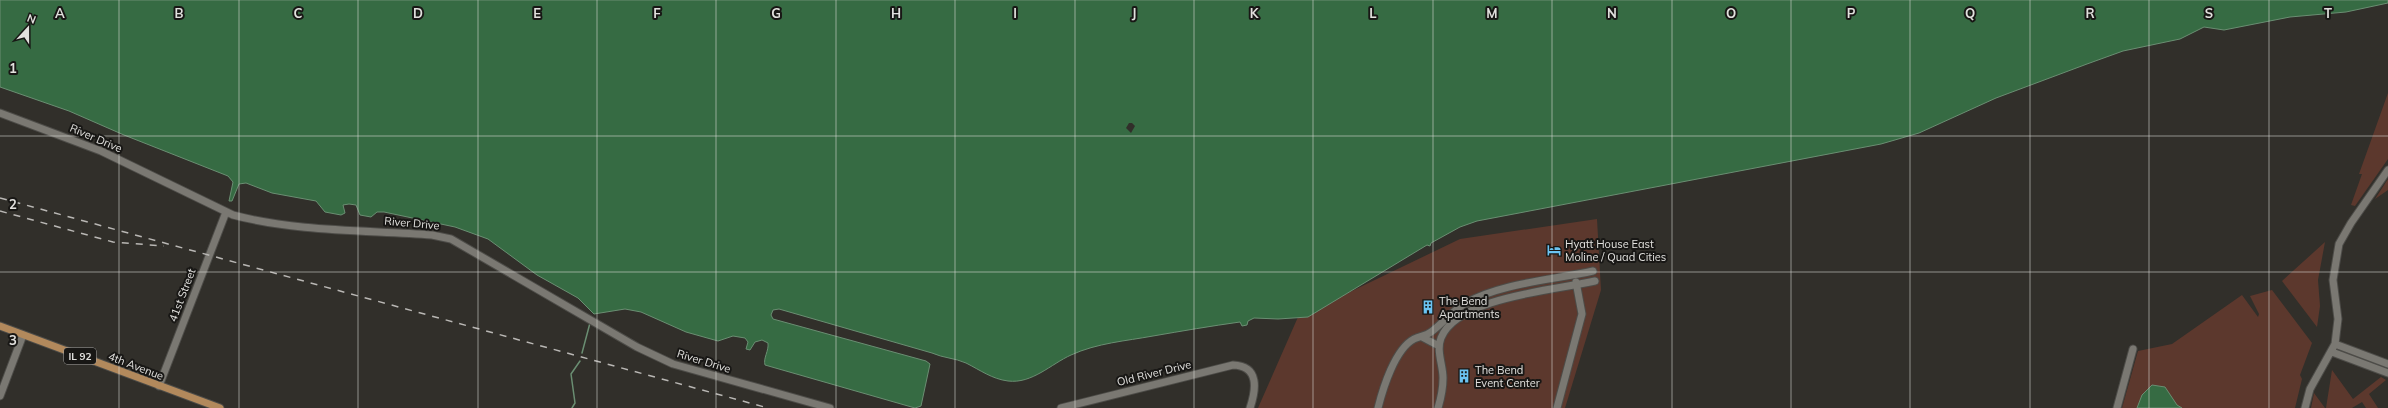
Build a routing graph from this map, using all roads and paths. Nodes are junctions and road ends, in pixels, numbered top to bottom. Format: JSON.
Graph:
{"nodes":[{"id":1,"x":0,"y":113,"type":"edge"},
{"id":2,"x":2388,"y":170,"type":"edge"},
{"id":3,"x":226,"y":212,"type":"junction"},
{"id":4,"x":1593,"y":271,"type":"dead end"},
{"id":5,"x":1575,"y":275,"type":"junction"},
{"id":6,"x":1594,"y":281,"type":"dead end"},
{"id":7,"x":1577,"y":285,"type":"junction"},
{"id":8,"x":0,"y":326,"type":"edge"},
{"id":9,"x":23,"y":335,"type":"junction"},
{"id":10,"x":1422,"y":337,"type":"junction"},
{"id":11,"x":2335,"y":344,"type":"junction"},
{"id":12,"x":1439,"y":346,"type":"junction"},
{"id":13,"x":2133,"y":348,"type":"dead end"},
{"id":14,"x":2332,"y":352,"type":"junction"},
{"id":15,"x":2388,"y":364,"type":"edge"},
{"id":16,"x":2388,"y":373,"type":"edge"},
{"id":17,"x":159,"y":386,"type":"junction"},
{"id":18,"x":0,"y":396,"type":"edge"},
{"id":19,"x":220,"y":408,"type":"edge"},
{"id":20,"x":830,"y":408,"type":"edge"},
{"id":21,"x":1061,"y":408,"type":"edge"},
{"id":22,"x":1250,"y":408,"type":"edge"},
{"id":23,"x":1378,"y":408,"type":"edge"},
{"id":24,"x":1438,"y":408,"type":"edge"},
{"id":25,"x":1557,"y":408,"type":"edge"},
{"id":26,"x":2117,"y":408,"type":"edge"},
{"id":27,"x":2305,"y":408,"type":"edge"}],
"edges":[{"from":1,"to":3,"type":"street","name":"River Drive"},
{"from":2,"to":11,"type":"street"},
{"from":3,"to":17,"type":"street","name":"41st Street"},
{"from":3,"to":20,"type":"street","name":"River Drive"},
{"from":4,"to":5,"type":"street"},
{"from":5,"to":7,"type":"street"},
{"from":5,"to":10,"type":"street"},
{"from":6,"to":7,"type":"street"},
{"from":7,"to":12,"type":"street"},
{"from":7,"to":25,"type":"street"},
{"from":8,"to":9,"type":"main road","name":"4th Avenue","number":"IL 92"},
{"from":9,"to":17,"type":"main road","name":"4th Avenue","number":"IL 92"},
{"from":9,"to":18,"type":"street"},
{"from":10,"to":12,"type":"street"},
{"from":10,"to":23,"type":"street"},
{"from":11,"to":14,"type":"street"},
{"from":11,"to":15,"type":"street"},
{"from":12,"to":24,"type":"street"},
{"from":13,"to":26,"type":"street"},
{"from":14,"to":16,"type":"street"},
{"from":14,"to":27,"type":"street"},
{"from":17,"to":19,"type":"main road","name":"4th Avenue","number":"IL 92"},
{"from":21,"to":22,"type":"street","name":"Old River Drive"}]}
